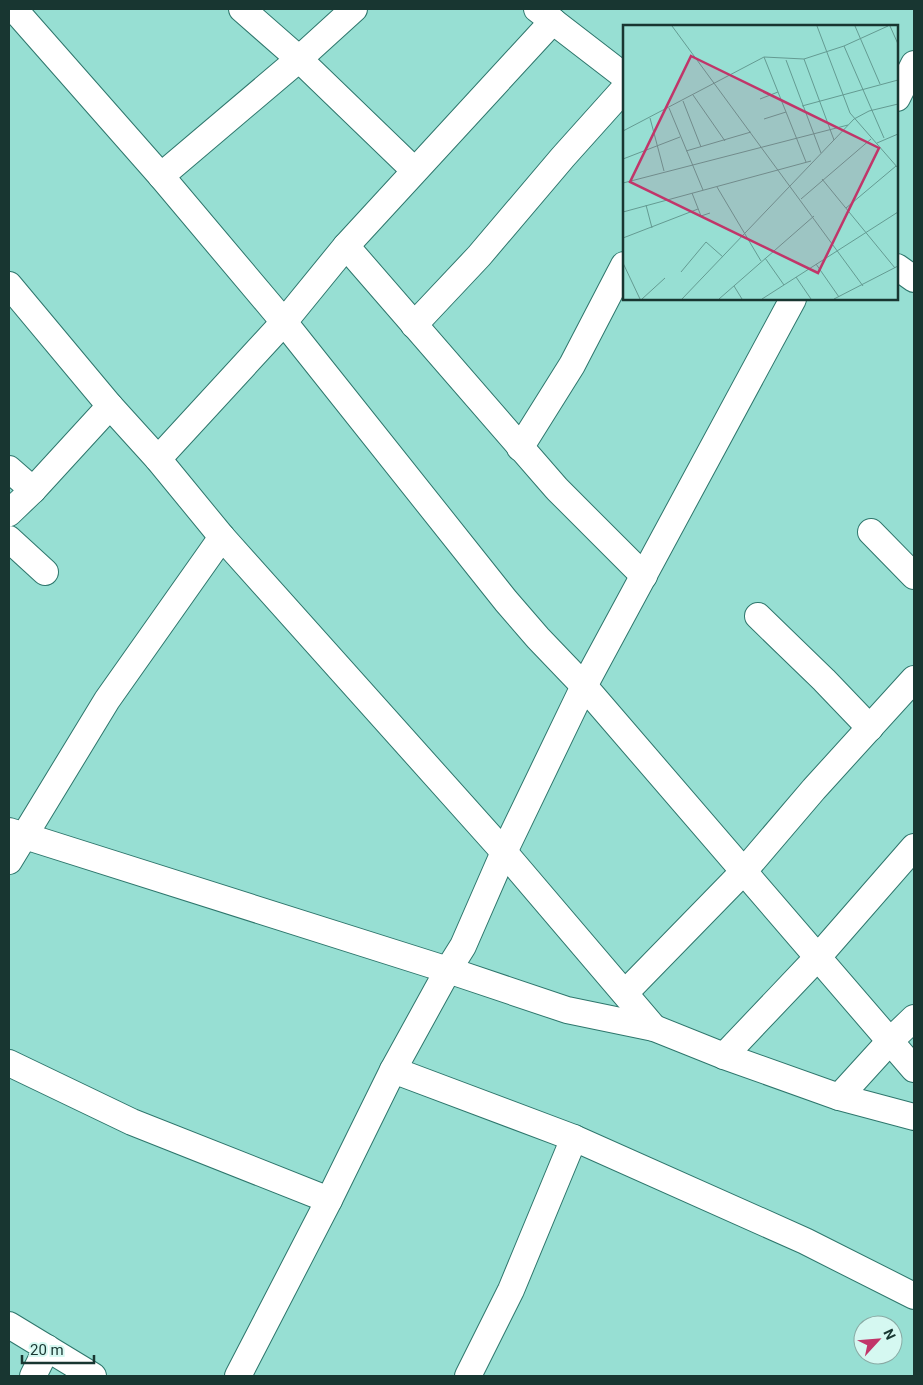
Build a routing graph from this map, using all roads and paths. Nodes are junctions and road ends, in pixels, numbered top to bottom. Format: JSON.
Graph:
{"nodes":[{"id":1,"x":14,"y":9,"type":"edge"},
{"id":2,"x":242,"y":9,"type":"edge"},
{"id":3,"x":354,"y":9,"type":"edge"},
{"id":4,"x":545,"y":15,"type":"edge"},
{"id":5,"x":299,"y":60,"type":"junction"},
{"id":6,"x":914,"y":64,"type":"edge"},
{"id":7,"x":623,"y":75,"type":"edge"},
{"id":8,"x":623,"y":90,"type":"edge"},
{"id":9,"x":898,"y":96,"type":"edge"},
{"id":10,"x":414,"y":170,"type":"junction"},
{"id":11,"x":161,"y":176,"type":"junction"},
{"id":12,"x":346,"y":246,"type":"junction"},
{"id":13,"x":623,"y":267,"type":"edge"},
{"id":14,"x":898,"y":268,"type":"edge"},
{"id":15,"x":914,"y":279,"type":"edge"},
{"id":16,"x":9,"y":285,"type":"edge"},
{"id":17,"x":792,"y":300,"type":"edge"},
{"id":18,"x":284,"y":322,"type":"junction"},
{"id":19,"x":414,"y":325,"type":"junction"},
{"id":20,"x":110,"y":406,"type":"junction"},
{"id":21,"x":520,"y":448,"type":"junction"},
{"id":22,"x":158,"y":459,"type":"junction"},
{"id":23,"x":9,"y":469,"type":"edge"},
{"id":24,"x":33,"y":490,"type":"junction"},
{"id":25,"x":9,"y":513,"type":"edge"},
{"id":26,"x":870,"y":532,"type":"dead end"},
{"id":27,"x":222,"y":537,"type":"junction"},
{"id":28,"x":9,"y":539,"type":"edge"},
{"id":29,"x":45,"y":572,"type":"dead end"},
{"id":30,"x":644,"y":576,"type":"junction"},
{"id":31,"x":914,"y":576,"type":"edge"},
{"id":32,"x":758,"y":616,"type":"dead end"},
{"id":33,"x":914,"y":679,"type":"edge"},
{"id":34,"x":584,"y":686,"type":"junction"},
{"id":35,"x":870,"y":728,"type":"junction"},
{"id":36,"x":17,"y":833,"type":"edge"},
{"id":37,"x":914,"y":847,"type":"edge"},
{"id":38,"x":504,"y":852,"type":"junction"},
{"id":39,"x":9,"y":861,"type":"edge"},
{"id":40,"x":744,"y":871,"type":"junction"},
{"id":41,"x":818,"y":957,"type":"junction"},
{"id":42,"x":448,"y":970,"type":"junction"},
{"id":43,"x":625,"y":993,"type":"junction"},
{"id":44,"x":914,"y":1018,"type":"edge"},
{"id":45,"x":654,"y":1028,"type":"junction"},
{"id":46,"x":890,"y":1041,"type":"junction"},
{"id":47,"x":724,"y":1056,"type":"junction"},
{"id":48,"x":9,"y":1064,"type":"edge"},
{"id":49,"x":914,"y":1069,"type":"edge"},
{"id":50,"x":393,"y":1070,"type":"junction"},
{"id":51,"x":839,"y":1098,"type":"junction"},
{"id":52,"x":914,"y":1117,"type":"edge"},
{"id":53,"x":574,"y":1138,"type":"junction"},
{"id":54,"x":329,"y":1200,"type":"junction"},
{"id":55,"x":914,"y":1296,"type":"edge"},
{"id":56,"x":9,"y":1325,"type":"edge"},
{"id":57,"x":47,"y":1348,"type":"junction"},
{"id":58,"x":478,"y":1373,"type":"edge"},
{"id":59,"x":32,"y":1376,"type":"edge"},
{"id":60,"x":93,"y":1376,"type":"edge"},
{"id":61,"x":238,"y":1376,"type":"edge"}],
"edges":[{"from":1,"to":11,"type":"street"},
{"from":2,"to":5,"type":"street"},
{"from":3,"to":5,"type":"street"},
{"from":4,"to":7,"type":"street"},
{"from":4,"to":10,"type":"street"},
{"from":5,"to":10,"type":"street"},
{"from":5,"to":11,"type":"street"},
{"from":6,"to":9,"type":"street"},
{"from":8,"to":19,"type":"street"},
{"from":10,"to":12,"type":"street"},
{"from":11,"to":18,"type":"street"},
{"from":12,"to":18,"type":"street"},
{"from":12,"to":19,"type":"street"},
{"from":13,"to":21,"type":"street"},
{"from":14,"to":15,"type":"street"},
{"from":16,"to":20,"type":"street"},
{"from":17,"to":30,"type":"street"},
{"from":18,"to":22,"type":"street"},
{"from":18,"to":34,"type":"street"},
{"from":19,"to":21,"type":"street"},
{"from":20,"to":22,"type":"street"},
{"from":20,"to":24,"type":"street"},
{"from":21,"to":30,"type":"street"},
{"from":22,"to":27,"type":"street"},
{"from":23,"to":24,"type":"street"},
{"from":24,"to":25,"type":"street"},
{"from":26,"to":31,"type":"street"},
{"from":27,"to":36,"type":"street"},
{"from":27,"to":38,"type":"street"},
{"from":28,"to":29,"type":"street"},
{"from":30,"to":34,"type":"street"},
{"from":32,"to":35,"type":"street"},
{"from":33,"to":35,"type":"street"},
{"from":34,"to":38,"type":"street"},
{"from":34,"to":40,"type":"street"},
{"from":35,"to":40,"type":"street"},
{"from":36,"to":39,"type":"street"},
{"from":36,"to":42,"type":"street"},
{"from":37,"to":41,"type":"street"},
{"from":38,"to":42,"type":"street"},
{"from":38,"to":43,"type":"street"},
{"from":40,"to":41,"type":"street"},
{"from":40,"to":43,"type":"street"},
{"from":41,"to":46,"type":"street"},
{"from":41,"to":47,"type":"street"},
{"from":42,"to":45,"type":"street"},
{"from":42,"to":50,"type":"street"},
{"from":43,"to":45,"type":"street"},
{"from":44,"to":46,"type":"street"},
{"from":45,"to":47,"type":"street"},
{"from":46,"to":49,"type":"street"},
{"from":46,"to":51,"type":"street"},
{"from":47,"to":51,"type":"street"},
{"from":48,"to":54,"type":"street"},
{"from":50,"to":53,"type":"street"},
{"from":50,"to":54,"type":"street"},
{"from":51,"to":52,"type":"street"},
{"from":53,"to":55,"type":"street"},
{"from":53,"to":58,"type":"street"},
{"from":54,"to":61,"type":"street"},
{"from":56,"to":57,"type":"street"},
{"from":57,"to":59,"type":"street"},
{"from":57,"to":60,"type":"street"}]}
